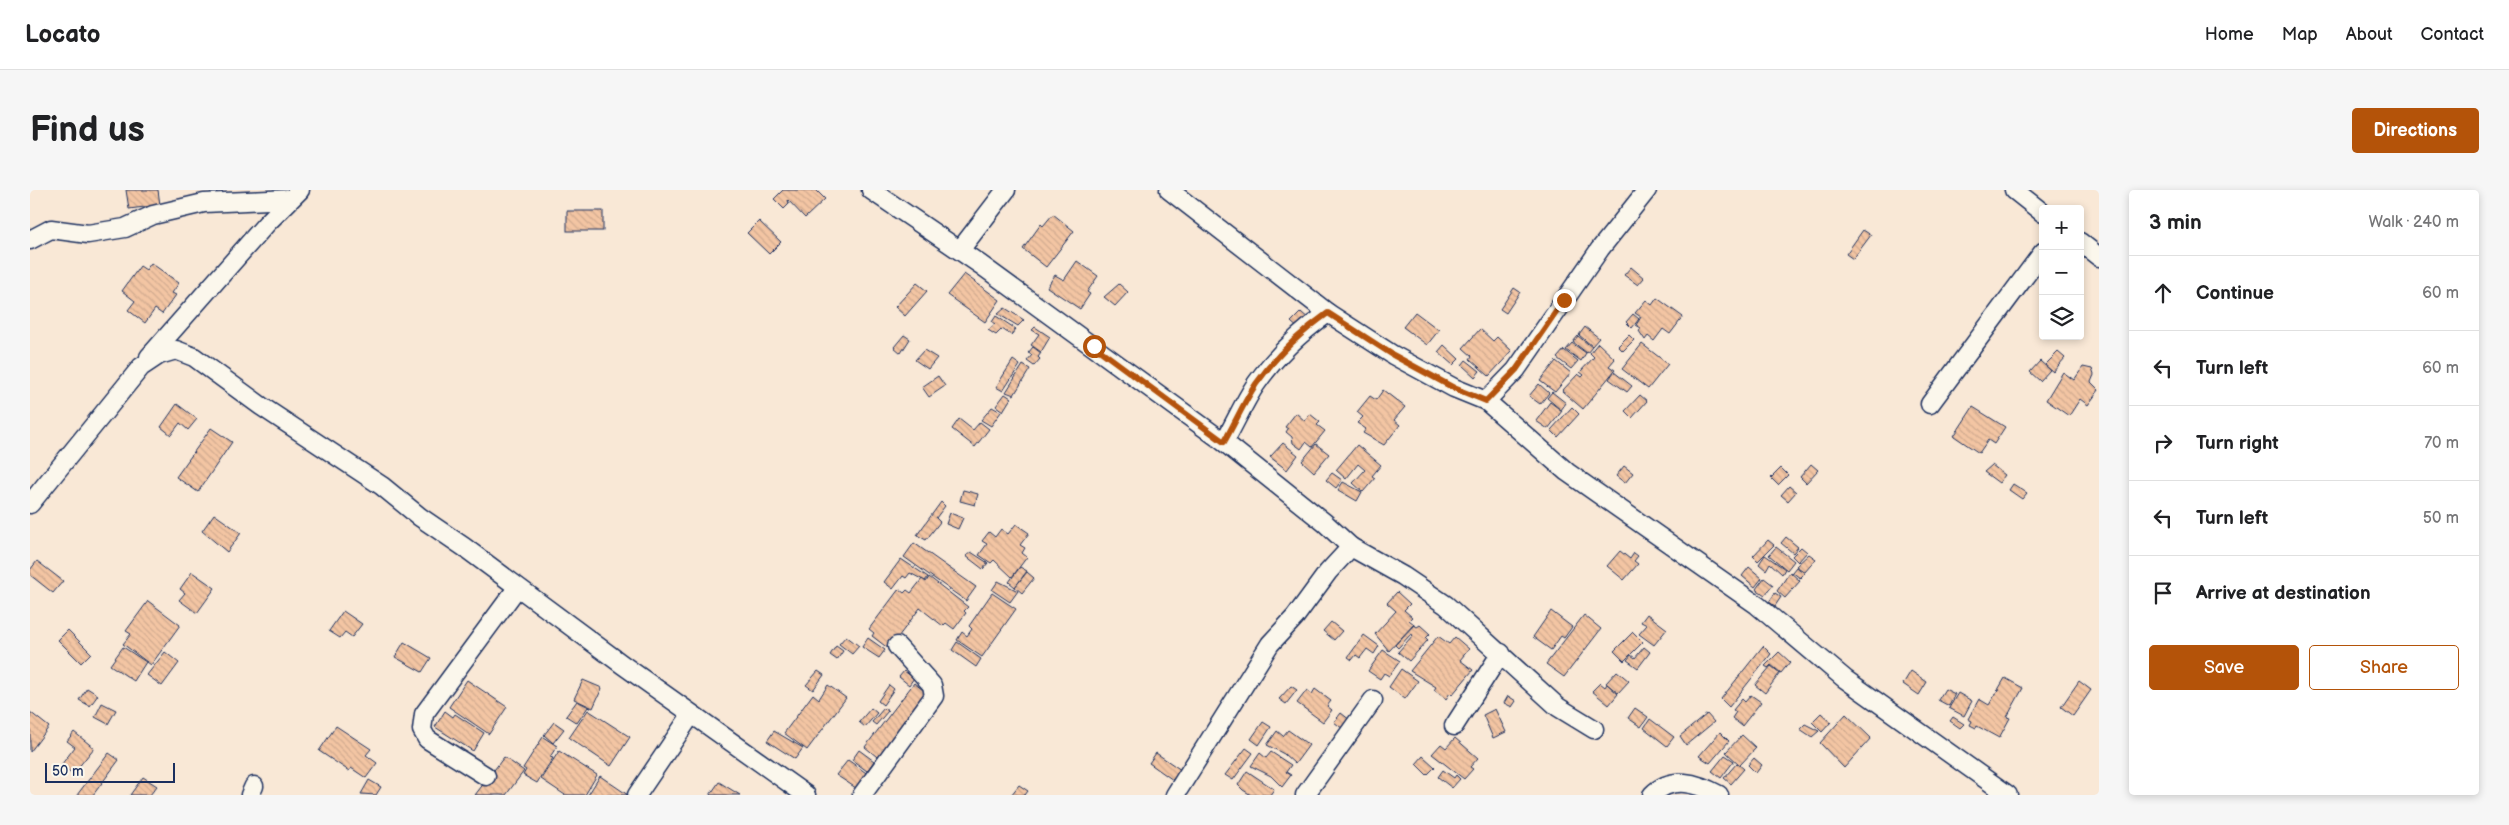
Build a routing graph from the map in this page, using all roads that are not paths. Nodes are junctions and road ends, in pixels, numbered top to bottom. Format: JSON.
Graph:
{"nodes":[{"id":1,"x":871,"y":190,"type":"edge"},
{"id":2,"x":1006,"y":190,"type":"edge"},
{"id":3,"x":1169,"y":190,"type":"edge"},
{"id":4,"x":1647,"y":190,"type":"edge"},
{"id":5,"x":2014,"y":190,"type":"edge"},
{"id":6,"x":295,"y":195,"type":"edge"},
{"id":7,"x":2039,"y":210,"type":"edge"},
{"id":8,"x":30,"y":240,"type":"edge"},
{"id":9,"x":2084,"y":245,"type":"edge"},
{"id":10,"x":960,"y":250,"type":"junction"},
{"id":11,"x":2039,"y":257,"type":"edge"},
{"id":12,"x":2099,"y":257,"type":"edge"},
{"id":13,"x":1328,"y":313,"type":"junction"},
{"id":14,"x":141,"y":367,"type":"junction"},
{"id":15,"x":1486,"y":401,"type":"junction"},
{"id":16,"x":1930,"y":404,"type":"dead end"},
{"id":17,"x":1224,"y":442,"type":"junction"},
{"id":18,"x":30,"y":504,"type":"edge"},
{"id":19,"x":1351,"y":547,"type":"junction"},
{"id":20,"x":516,"y":588,"type":"junction"},
{"id":21,"x":897,"y":646,"type":"dead end"},
{"id":22,"x":1501,"y":653,"type":"junction"},
{"id":23,"x":1373,"y":700,"type":"dead end"},
{"id":24,"x":691,"y":715,"type":"junction"},
{"id":25,"x":1454,"y":726,"type":"dead end"},
{"id":26,"x":1594,"y":729,"type":"dead end"},
{"id":27,"x":486,"y":776,"type":"dead end"},
{"id":28,"x":1655,"y":794,"type":"edge"},
{"id":29,"x":637,"y":795,"type":"edge"},
{"id":30,"x":806,"y":795,"type":"edge"},
{"id":31,"x":862,"y":795,"type":"edge"},
{"id":32,"x":1174,"y":795,"type":"edge"},
{"id":33,"x":1305,"y":795,"type":"edge"},
{"id":34,"x":1719,"y":795,"type":"edge"},
{"id":35,"x":2008,"y":795,"type":"edge"}],
"edges":[{"from":1,"to":10,"type":"street"},
{"from":2,"to":10,"type":"street"},
{"from":3,"to":13,"type":"street"},
{"from":4,"to":15,"type":"street"},
{"from":5,"to":7,"type":"street"},
{"from":6,"to":8,"type":"street"},
{"from":6,"to":14,"type":"street"},
{"from":9,"to":12,"type":"street"},
{"from":10,"to":17,"type":"street"},
{"from":11,"to":16,"type":"street"},
{"from":13,"to":15,"type":"street"},
{"from":13,"to":17,"type":"street"},
{"from":14,"to":18,"type":"street"},
{"from":14,"to":20,"type":"street"},
{"from":15,"to":35,"type":"street"},
{"from":17,"to":19,"type":"street"},
{"from":19,"to":22,"type":"street"},
{"from":19,"to":32,"type":"street"},
{"from":20,"to":24,"type":"street"},
{"from":20,"to":27,"type":"street"},
{"from":21,"to":31,"type":"street"},
{"from":22,"to":25,"type":"street"},
{"from":22,"to":26,"type":"street"},
{"from":23,"to":33,"type":"street"},
{"from":24,"to":29,"type":"street"},
{"from":24,"to":30,"type":"street"},
{"from":28,"to":34,"type":"street"}]}
